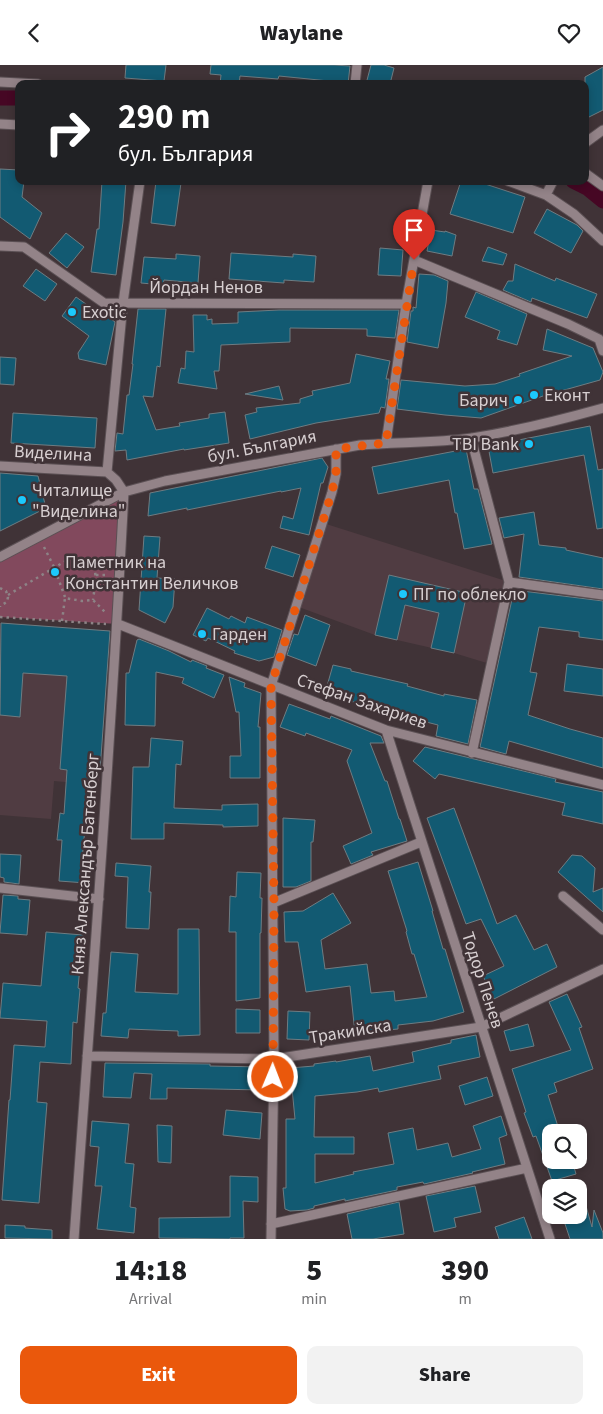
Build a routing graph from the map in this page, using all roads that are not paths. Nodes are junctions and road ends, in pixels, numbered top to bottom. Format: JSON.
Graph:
{"nodes":[{"id":1,"x":357,"y":65,"type":"edge"},
{"id":2,"x":355,"y":80,"type":"edge"},
{"id":3,"x":0,"y":82,"type":"edge"},
{"id":4,"x":15,"y":83,"type":"edge"},
{"id":5,"x":0,"y":124,"type":"edge"},
{"id":6,"x":15,"y":125,"type":"edge"},
{"id":7,"x":603,"y":130,"type":"edge"},
{"id":8,"x":589,"y":140,"type":"edge"},
{"id":9,"x":589,"y":176,"type":"edge"},
{"id":10,"x":139,"y":185,"type":"edge"},
{"id":11,"x":427,"y":185,"type":"edge"},
{"id":12,"x":519,"y":185,"type":"edge"},
{"id":13,"x":551,"y":185,"type":"edge"},
{"id":14,"x":603,"y":186,"type":"edge"},
{"id":15,"x":546,"y":195,"type":"junction"},
{"id":16,"x":603,"y":241,"type":"edge"},
{"id":17,"x":0,"y":245,"type":"edge"},
{"id":18,"x":414,"y":260,"type":"junction"},
{"id":19,"x":123,"y":303,"type":"junction"},
{"id":20,"x":406,"y":304,"type":"junction"},
{"id":21,"x":603,"y":351,"type":"edge"},
{"id":22,"x":603,"y":408,"type":"edge"},
{"id":23,"x":471,"y":438,"type":"junction"},
{"id":24,"x":386,"y":443,"type":"junction"},
{"id":25,"x":336,"y":449,"type":"junction"},
{"id":26,"x":0,"y":466,"type":"edge"},
{"id":27,"x":107,"y":472,"type":"junction"},
{"id":28,"x":124,"y":492,"type":"junction"},
{"id":29,"x":0,"y":557,"type":"edge"},
{"id":30,"x":509,"y":582,"type":"junction"},
{"id":31,"x":603,"y":595,"type":"edge"},
{"id":32,"x":118,"y":625,"type":"junction"},
{"id":33,"x":271,"y":686,"type":"junction"},
{"id":34,"x":386,"y":731,"type":"junction"},
{"id":35,"x":472,"y":753,"type":"junction"},
{"id":36,"x":603,"y":785,"type":"edge"},
{"id":37,"x":421,"y":842,"type":"junction"},
{"id":38,"x":0,"y":888,"type":"edge"},
{"id":39,"x":563,"y":896,"type":"dead end"},
{"id":40,"x":99,"y":899,"type":"junction"},
{"id":41,"x":274,"y":903,"type":"junction"},
{"id":42,"x":603,"y":930,"type":"edge"},
{"id":43,"x":603,"y":969,"type":"edge"},
{"id":44,"x":481,"y":1027,"type":"junction"},
{"id":45,"x":87,"y":1056,"type":"junction"},
{"id":46,"x":274,"y":1059,"type":"junction"},
{"id":47,"x":527,"y":1168,"type":"junction"},
{"id":48,"x":271,"y":1224,"type":"junction"},
{"id":49,"x":74,"y":1239,"type":"edge"},
{"id":50,"x":271,"y":1239,"type":"edge"},
{"id":51,"x":550,"y":1239,"type":"edge"}],
"edges":[{"from":1,"to":2,"type":"street"},
{"from":3,"to":4,"type":"street"},
{"from":5,"to":6,"type":"street"},
{"from":7,"to":8,"type":"street"},
{"from":9,"to":14,"type":"street"},
{"from":10,"to":19,"type":"street"},
{"from":11,"to":18,"type":"street"},
{"from":12,"to":15,"type":"street"},
{"from":13,"to":15,"type":"street"},
{"from":15,"to":16,"type":"street"},
{"from":17,"to":19,"type":"street","name":"Йордан Ненов"},
{"from":18,"to":20,"type":"street"},
{"from":18,"to":21,"type":"street"},
{"from":19,"to":20,"type":"street","name":"Йордан Ненов"},
{"from":19,"to":27,"type":"street"},
{"from":20,"to":24,"type":"street"},
{"from":22,"to":23,"type":"street","name":"бул. България"},
{"from":23,"to":24,"type":"street","name":"бул. България"},
{"from":23,"to":30,"type":"street"},
{"from":24,"to":25,"type":"street","name":"бул. България"},
{"from":25,"to":28,"type":"street","name":"бул. България"},
{"from":25,"to":33,"type":"street"},
{"from":26,"to":27,"type":"street","name":"Виделина"},
{"from":27,"to":28,"type":"street","name":"Виделина"},
{"from":28,"to":29,"type":"street","name":"бул. България"},
{"from":28,"to":32,"type":"street","name":"Княз Александър Батенберг"},
{"from":30,"to":31,"type":"street"},
{"from":30,"to":35,"type":"street"},
{"from":32,"to":33,"type":"street","name":"Стефан Захариев"},
{"from":32,"to":40,"type":"street","name":"Княз Александър Батенберг"},
{"from":33,"to":34,"type":"street","name":"Стефан Захариев"},
{"from":33,"to":41,"type":"street"},
{"from":34,"to":35,"type":"street","name":"Стефан Захариев"},
{"from":34,"to":37,"type":"street","name":"Тодор Пенев"},
{"from":35,"to":36,"type":"street","name":"Стефан Захариев"},
{"from":37,"to":41,"type":"street"},
{"from":37,"to":44,"type":"street","name":"Тодор Пенев"},
{"from":38,"to":40,"type":"street"},
{"from":39,"to":42,"type":"street"},
{"from":40,"to":45,"type":"street","name":"Княз Александър Батенберг"},
{"from":41,"to":46,"type":"street"},
{"from":43,"to":44,"type":"street","name":"Тракийска"},
{"from":44,"to":46,"type":"street","name":"Тракийска"},
{"from":44,"to":47,"type":"street","name":"Тодор Пенев"},
{"from":45,"to":46,"type":"street","name":"Тракийска"},
{"from":45,"to":49,"type":"street","name":"Княз Александър Батенберг"},
{"from":46,"to":48,"type":"street"},
{"from":47,"to":48,"type":"street"},
{"from":47,"to":51,"type":"street","name":"Тодор Пенев"},
{"from":48,"to":50,"type":"street"}]}
